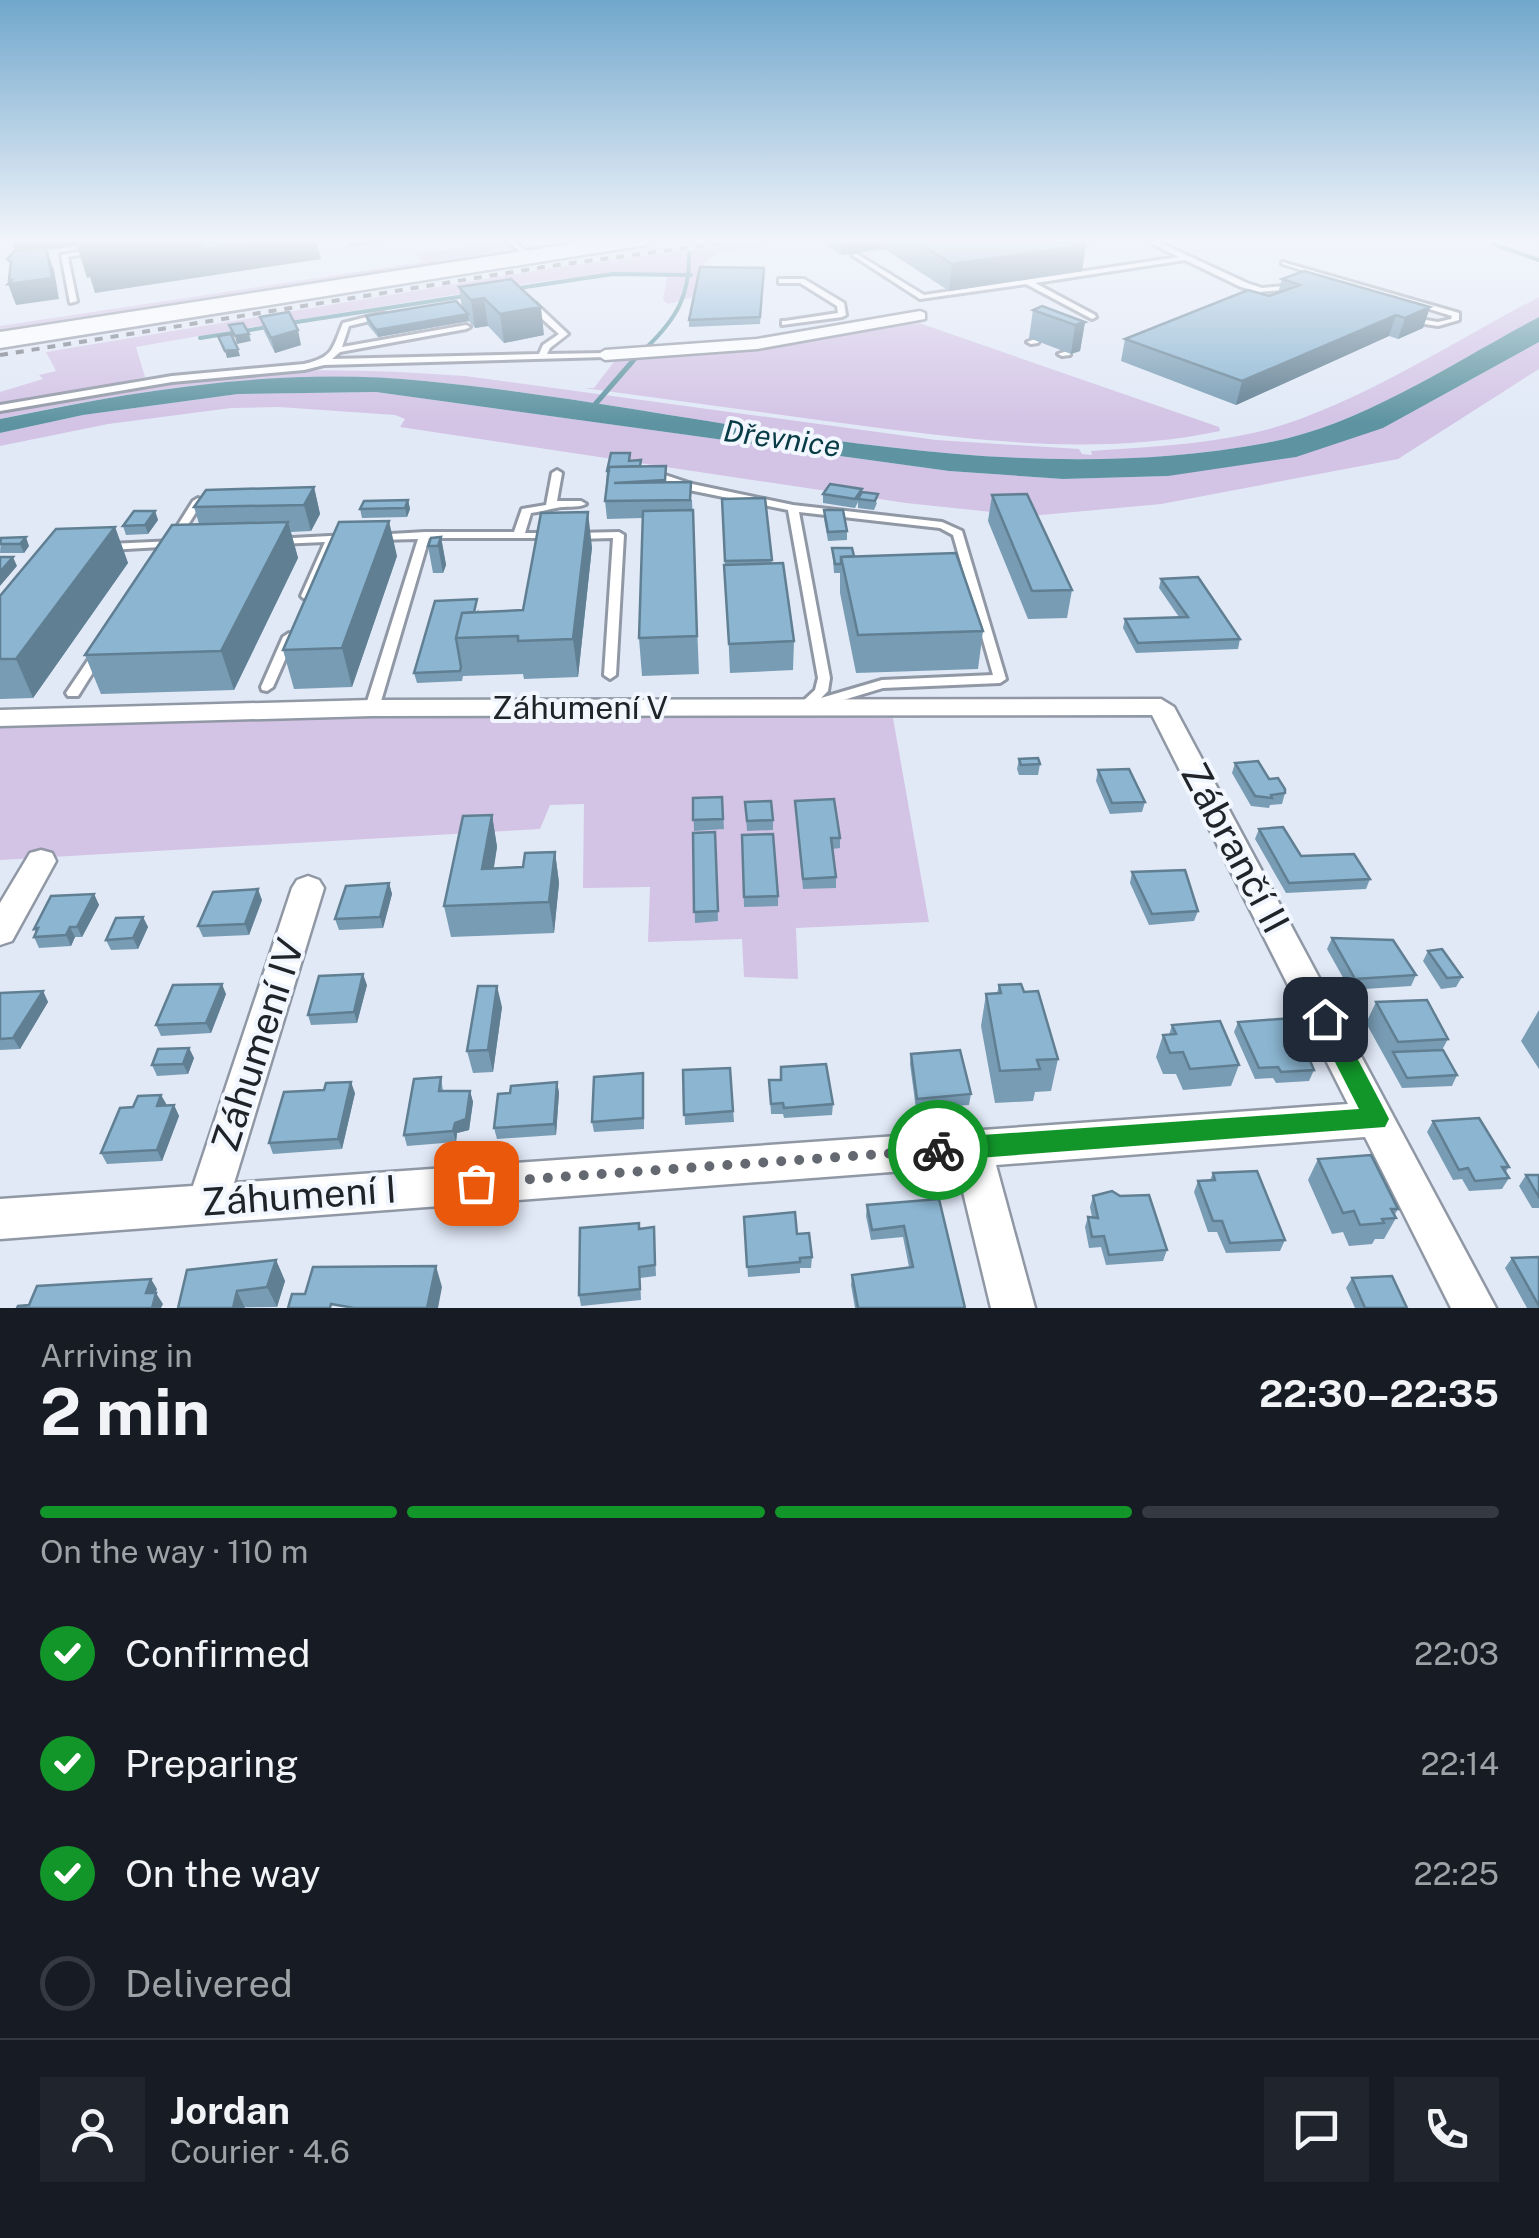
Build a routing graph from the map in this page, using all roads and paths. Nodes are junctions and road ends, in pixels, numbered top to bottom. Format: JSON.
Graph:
{"nodes":[{"id":1,"x":251,"y":300,"type":"edge"},
{"id":2,"x":527,"y":300,"type":"edge"},
{"id":3,"x":817,"y":300,"type":"edge"},
{"id":4,"x":834,"y":300,"type":"edge"},
{"id":5,"x":1061,"y":300,"type":"edge"},
{"id":6,"x":1407,"y":300,"type":"edge"},
{"id":7,"x":398,"y":312,"type":"edge"},
{"id":8,"x":1390,"y":314,"type":"edge"},
{"id":9,"x":920,"y":316,"type":"dead end"},
{"id":10,"x":1092,"y":317,"type":"dead end"},
{"id":11,"x":816,"y":319,"type":"junction"},
{"id":12,"x":466,"y":326,"type":"dead end"},
{"id":13,"x":792,"y":330,"type":"junction"},
{"id":14,"x":0,"y":340,"type":"edge"},
{"id":15,"x":1080,"y":342,"type":"edge"},
{"id":16,"x":1051,"y":347,"type":"dead end"},
{"id":17,"x":337,"y":350,"type":"junction"},
{"id":18,"x":605,"y":355,"type":"joint"},
{"id":19,"x":542,"y":357,"type":"junction"},
{"id":20,"x":324,"y":362,"type":"junction"},
{"id":21,"x":0,"y":408,"type":"edge"},
{"id":22,"x":557,"y":473,"type":"dead end"},
{"id":23,"x":656,"y":475,"type":"edge"},
{"id":24,"x":198,"y":501,"type":"edge"},
{"id":25,"x":552,"y":504,"type":"junction"},
{"id":26,"x":581,"y":504,"type":"dead end"},
{"id":27,"x":793,"y":508,"type":"junction"},
{"id":28,"x":519,"y":534,"type":"junction"},
{"id":29,"x":425,"y":535,"type":"junction"},
{"id":30,"x":332,"y":538,"type":"junction"},
{"id":31,"x":260,"y":541,"type":"edge"},
{"id":32,"x":170,"y":544,"type":"junction"},
{"id":33,"x":188,"y":544,"type":"edge"},
{"id":34,"x":100,"y":547,"type":"edge"},
{"id":35,"x":160,"y":561,"type":"edge"},
{"id":36,"x":303,"y":605,"type":"edge"},
{"id":37,"x":296,"y":621,"type":"edge"},
{"id":38,"x":106,"y":644,"type":"edge"},
{"id":39,"x":610,"y":676,"type":"dead end"},
{"id":40,"x":267,"y":687,"type":"dead end"},
{"id":41,"x":73,"y":693,"type":"dead end"},
{"id":42,"x":372,"y":708,"type":"junction"},
{"id":43,"x":804,"y":708,"type":"junction"},
{"id":44,"x":1161,"y":708,"type":"joint"},
{"id":45,"x":0,"y":718,"type":"edge"},
{"id":46,"x":41,"y":862,"type":"dead end"},
{"id":47,"x":308,"y":888,"type":"dead end"},
{"id":48,"x":0,"y":932,"type":"edge"},
{"id":49,"x":1376,"y":1119,"type":"junction"},
{"id":50,"x":972,"y":1147,"type":"junction"},
{"id":51,"x":208,"y":1202,"type":"junction"},
{"id":52,"x":0,"y":1220,"type":"edge"},
{"id":53,"x":1012,"y":1308,"type":"edge"},
{"id":54,"x":1474,"y":1308,"type":"edge"}],
"edges":[{"from":1,"to":14,"type":"main road"},
{"from":2,"to":19,"type":"lane"},
{"from":3,"to":11,"type":"lane"},
{"from":4,"to":11,"type":"lane"},
{"from":5,"to":10,"type":"lane"},
{"from":6,"to":8,"type":"lane"},
{"from":7,"to":17,"type":"lane"},
{"from":9,"to":13,"type":"street"},
{"from":11,"to":13,"type":"lane"},
{"from":12,"to":17,"type":"lane"},
{"from":13,"to":18,"type":"street"},
{"from":15,"to":16,"type":"lane"},
{"from":17,"to":20,"type":"lane"},
{"from":18,"to":19,"type":"lane"},
{"from":19,"to":20,"type":"lane"},
{"from":20,"to":21,"type":"lane"},
{"from":22,"to":25,"type":"lane"},
{"from":23,"to":27,"type":"lane"},
{"from":24,"to":32,"type":"lane"},
{"from":25,"to":26,"type":"lane"},
{"from":25,"to":28,"type":"lane"},
{"from":27,"to":43,"type":"lane"},
{"from":27,"to":43,"type":"lane"},
{"from":28,"to":29,"type":"lane"},
{"from":28,"to":39,"type":"lane"},
{"from":29,"to":30,"type":"lane"},
{"from":29,"to":42,"type":"lane"},
{"from":30,"to":31,"type":"lane"},
{"from":30,"to":36,"type":"lane"},
{"from":32,"to":33,"type":"lane"},
{"from":32,"to":34,"type":"lane"},
{"from":32,"to":35,"type":"lane"},
{"from":37,"to":40,"type":"lane"},
{"from":38,"to":41,"type":"lane"},
{"from":42,"to":43,"type":"street","name":"Záhumení V"},
{"from":42,"to":45,"type":"street","name":"Záhumení V"},
{"from":43,"to":44,"type":"street","name":"Záhumení V"},
{"from":44,"to":49,"type":"street","name":"Zábrančí II"},
{"from":46,"to":48,"type":"street"},
{"from":47,"to":51,"type":"street","name":"Záhumení IV"},
{"from":49,"to":50,"type":"street","name":"Záhumení I"},
{"from":49,"to":54,"type":"street","name":"Zábrančí II"},
{"from":50,"to":51,"type":"street","name":"Záhumení I"},
{"from":50,"to":53,"type":"street"},
{"from":51,"to":52,"type":"street","name":"Záhumení I"}]}
